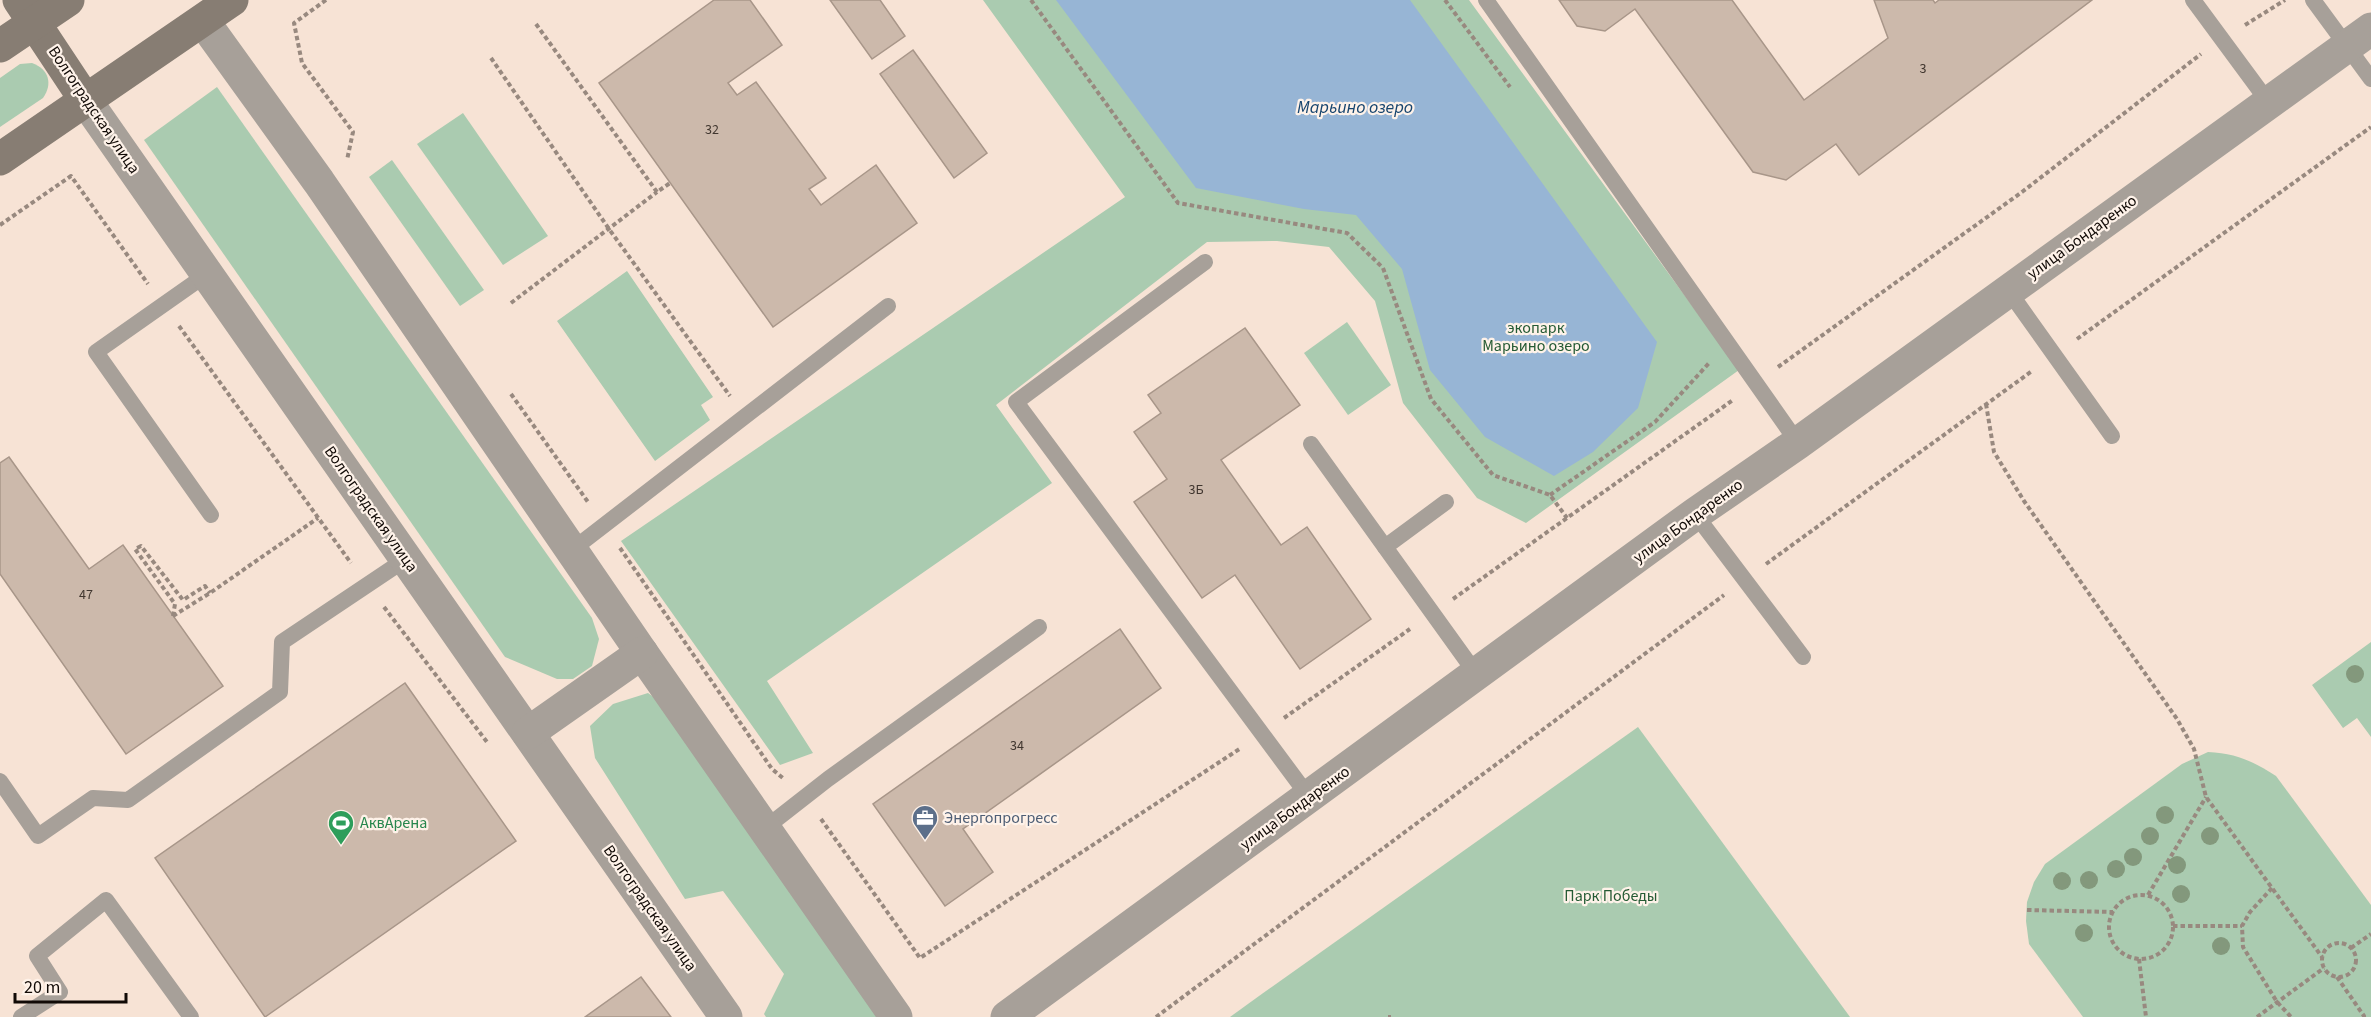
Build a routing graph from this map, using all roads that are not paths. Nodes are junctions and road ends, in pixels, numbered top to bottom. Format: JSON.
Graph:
{"nodes":[{"id":1,"x":68,"y":0,"type":"edge"},
{"id":2,"x":232,"y":0,"type":"edge"},
{"id":3,"x":1486,"y":0,"type":"edge"},
{"id":4,"x":2193,"y":0,"type":"edge"},
{"id":5,"x":2313,"y":0,"type":"edge"},
{"id":6,"x":197,"y":10,"type":"edge"},
{"id":7,"x":27,"y":11,"type":"edge"},
{"id":8,"x":2359,"y":38,"type":"edge"},
{"id":9,"x":0,"y":46,"type":"edge"},
{"id":10,"x":2371,"y":79,"type":"edge"},
{"id":11,"x":86,"y":100,"type":"junction"},
{"id":12,"x":2269,"y":103,"type":"junction"},
{"id":13,"x":0,"y":159,"type":"edge"},
{"id":14,"x":1205,"y":262,"type":"dead end"},
{"id":15,"x":207,"y":274,"type":"junction"},
{"id":16,"x":2008,"y":290,"type":"junction"},
{"id":17,"x":888,"y":306,"type":"dead end"},
{"id":18,"x":2112,"y":436,"type":"dead end"},
{"id":19,"x":1798,"y":442,"type":"junction"},
{"id":20,"x":1311,"y":444,"type":"dead end"},
{"id":21,"x":1446,"y":502,"type":"dead end"},
{"id":22,"x":1695,"y":514,"type":"junction"},
{"id":23,"x":212,"y":515,"type":"dead end"},
{"id":24,"x":1385,"y":547,"type":"junction"},
{"id":25,"x":572,"y":550,"type":"junction"},
{"id":26,"x":406,"y":559,"type":"junction"},
{"id":27,"x":1039,"y":627,"type":"dead end"},
{"id":28,"x":642,"y":653,"type":"junction"},
{"id":29,"x":1803,"y":657,"type":"dead end"},
{"id":30,"x":1478,"y":675,"type":"junction"},
{"id":31,"x":528,"y":733,"type":"junction"},
{"id":32,"x":0,"y":781,"type":"edge"},
{"id":33,"x":1309,"y":797,"type":"junction"},
{"id":34,"x":764,"y":829,"type":"junction"},
{"id":35,"x":21,"y":1017,"type":"edge"},
{"id":36,"x":191,"y":1017,"type":"edge"},
{"id":37,"x":726,"y":1017,"type":"edge"},
{"id":38,"x":896,"y":1017,"type":"edge"},
{"id":39,"x":1007,"y":1017,"type":"edge"}],
"edges":[{"from":1,"to":7,"type":"main road"},
{"from":2,"to":6,"type":"main road"},
{"from":3,"to":19,"type":"lane"},
{"from":4,"to":12,"type":"lane"},
{"from":5,"to":8,"type":"lane"},
{"from":6,"to":11,"type":"main road"},
{"from":6,"to":25,"type":"street"},
{"from":7,"to":9,"type":"main road"},
{"from":7,"to":11,"type":"main road","name":"Волгоградская улица"},
{"from":8,"to":10,"type":"lane"},
{"from":8,"to":12,"type":"street","name":"улица Бондаренко"},
{"from":11,"to":13,"type":"main road"},
{"from":11,"to":15,"type":"street","name":"Волгоградская улица"},
{"from":12,"to":16,"type":"street","name":"улица Бондаренко"},
{"from":14,"to":33,"type":"lane"},
{"from":15,"to":23,"type":"lane"},
{"from":15,"to":26,"type":"street","name":"Волгоградская улица"},
{"from":16,"to":18,"type":"lane"},
{"from":16,"to":19,"type":"street","name":"улица Бондаренко"},
{"from":17,"to":25,"type":"lane"},
{"from":19,"to":22,"type":"street","name":"улица Бондаренко"},
{"from":20,"to":24,"type":"lane"},
{"from":21,"to":24,"type":"lane"},
{"from":22,"to":29,"type":"lane"},
{"from":22,"to":30,"type":"street","name":"улица Бондаренко"},
{"from":24,"to":30,"type":"lane"},
{"from":25,"to":28,"type":"street"},
{"from":26,"to":31,"type":"street","name":"Волгоградская улица"},
{"from":26,"to":32,"type":"lane"},
{"from":27,"to":34,"type":"lane"},
{"from":28,"to":31,"type":"street"},
{"from":28,"to":34,"type":"street"},
{"from":30,"to":33,"type":"street","name":"улица Бондаренко"},
{"from":31,"to":37,"type":"street","name":"Волгоградская улица"},
{"from":33,"to":39,"type":"street","name":"улица Бондаренко"},
{"from":34,"to":38,"type":"street"},
{"from":35,"to":36,"type":"lane"}]}
